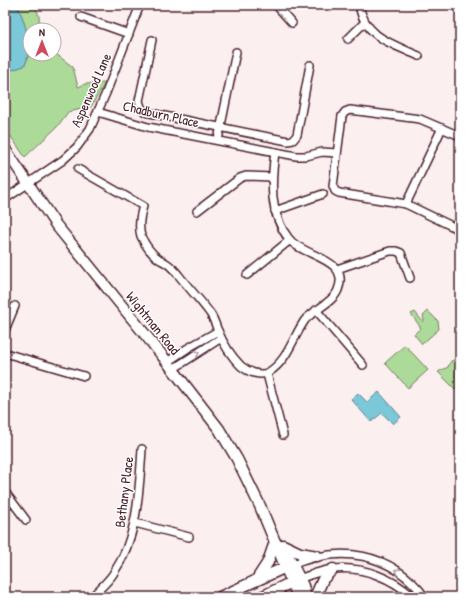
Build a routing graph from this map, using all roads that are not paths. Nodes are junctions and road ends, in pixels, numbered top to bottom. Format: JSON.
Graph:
{"nodes":[{"id":1,"x":140,"y":5,"type":"edge"},
{"id":2,"x":276,"y":5,"type":"edge"},
{"id":3,"x":359,"y":5,"type":"edge"},
{"id":4,"x":81,"y":17,"type":"dead end"},
{"id":5,"x":365,"y":22,"type":"junction"},
{"id":6,"x":292,"y":23,"type":"dead end"},
{"id":7,"x":129,"y":34,"type":"junction"},
{"id":8,"x":348,"y":39,"type":"dead end"},
{"id":9,"x":152,"y":40,"type":"dead end"},
{"id":10,"x":236,"y":52,"type":"dead end"},
{"id":11,"x":419,"y":56,"type":"dead end"},
{"id":12,"x":310,"y":66,"type":"dead end"},
{"id":13,"x":98,"y":112,"type":"junction"},
{"id":14,"x":221,"y":128,"type":"junction"},
{"id":15,"x":442,"y":128,"type":"junction"},
{"id":16,"x":460,"y":136,"type":"edge"},
{"id":17,"x":218,"y":140,"type":"junction"},
{"id":18,"x":5,"y":149,"type":"edge"},
{"id":19,"x":275,"y":152,"type":"junction"},
{"id":20,"x":337,"y":153,"type":"junction"},
{"id":21,"x":78,"y":169,"type":"dead end"},
{"id":22,"x":271,"y":177,"type":"junction"},
{"id":23,"x":28,"y":184,"type":"junction"},
{"id":24,"x":323,"y":194,"type":"dead end"},
{"id":25,"x":5,"y":199,"type":"edge"},
{"id":26,"x":406,"y":204,"type":"junction"},
{"id":27,"x":197,"y":211,"type":"dead end"},
{"id":28,"x":275,"y":211,"type":"junction"},
{"id":29,"x":460,"y":230,"type":"edge"},
{"id":30,"x":290,"y":240,"type":"junction"},
{"id":31,"x":337,"y":269,"type":"junction"},
{"id":32,"x":247,"y":275,"type":"dead end"},
{"id":33,"x":410,"y":278,"type":"dead end"},
{"id":34,"x":15,"y":306,"type":"dead end"},
{"id":35,"x":316,"y":310,"type":"junction"},
{"id":36,"x":5,"y":330,"type":"edge"},
{"id":37,"x":220,"y":335,"type":"junction"},
{"id":38,"x":5,"y":353,"type":"edge"},
{"id":39,"x":364,"y":365,"type":"dead end"},
{"id":40,"x":170,"y":366,"type":"junction"},
{"id":41,"x":267,"y":374,"type":"junction"},
{"id":42,"x":84,"y":376,"type":"dead end"},
{"id":43,"x":283,"y":435,"type":"dead end"},
{"id":44,"x":142,"y":449,"type":"dead end"},
{"id":45,"x":5,"y":492,"type":"edge"},
{"id":46,"x":26,"y":520,"type":"dead end"},
{"id":47,"x":135,"y":523,"type":"junction"},
{"id":48,"x":189,"y":537,"type":"dead end"},
{"id":49,"x":279,"y":543,"type":"junction"},
{"id":50,"x":317,"y":556,"type":"junction"},
{"id":51,"x":290,"y":565,"type":"junction"},
{"id":52,"x":333,"y":569,"type":"junction"},
{"id":53,"x":256,"y":580,"type":"junction"},
{"id":54,"x":296,"y":580,"type":"junction"},
{"id":55,"x":92,"y":597,"type":"edge"},
{"id":56,"x":220,"y":597,"type":"edge"},
{"id":57,"x":262,"y":597,"type":"edge"},
{"id":58,"x":281,"y":597,"type":"edge"},
{"id":59,"x":298,"y":597,"type":"edge"},
{"id":60,"x":306,"y":597,"type":"edge"},
{"id":61,"x":315,"y":597,"type":"edge"},
{"id":62,"x":413,"y":597,"type":"edge"},
{"id":63,"x":425,"y":597,"type":"edge"}],
"edges":[{"from":1,"to":7,"type":"street","name":"Aspenwood Lane"},
{"from":2,"to":6,"type":"street"},
{"from":3,"to":5,"type":"street"},
{"from":4,"to":7,"type":"street"},
{"from":5,"to":8,"type":"street"},
{"from":5,"to":11,"type":"street"},
{"from":7,"to":13,"type":"street","name":"Aspenwood Lane"},
{"from":9,"to":14,"type":"street","name":"Chadburn Place"},
{"from":10,"to":14,"type":"street"},
{"from":12,"to":14,"type":"street","name":"Chadburn Place"},
{"from":13,"to":17,"type":"street","name":"Chadburn Place"},
{"from":13,"to":23,"type":"street","name":"Aspenwood Lane"},
{"from":14,"to":17,"type":"street"},
{"from":15,"to":16,"type":"street"},
{"from":15,"to":20,"type":"street"},
{"from":15,"to":26,"type":"street"},
{"from":17,"to":19,"type":"street","name":"Chadburn Place"},
{"from":18,"to":23,"type":"main road","name":"Wightman Road"},
{"from":19,"to":20,"type":"street","name":"Chadburn Place"},
{"from":19,"to":22,"type":"street"},
{"from":20,"to":26,"type":"street"},
{"from":21,"to":37,"type":"street"},
{"from":22,"to":27,"type":"street"},
{"from":22,"to":28,"type":"street"},
{"from":23,"to":25,"type":"street","name":"Aspenwood Lane"},
{"from":23,"to":40,"type":"main road","name":"Wightman Road"},
{"from":24,"to":28,"type":"street"},
{"from":26,"to":29,"type":"street"},
{"from":28,"to":30,"type":"street"},
{"from":30,"to":31,"type":"street"},
{"from":30,"to":32,"type":"street"},
{"from":31,"to":33,"type":"street"},
{"from":31,"to":35,"type":"street"},
{"from":34,"to":36,"type":"street"},
{"from":35,"to":39,"type":"street"},
{"from":35,"to":41,"type":"street"},
{"from":37,"to":40,"type":"street"},
{"from":37,"to":41,"type":"street"},
{"from":38,"to":42,"type":"street"},
{"from":40,"to":49,"type":"main road","name":"Wightman Road"},
{"from":41,"to":43,"type":"street"},
{"from":44,"to":47,"type":"street","name":"Bethany Place"},
{"from":45,"to":46,"type":"street"},
{"from":47,"to":48,"type":"street"},
{"from":47,"to":55,"type":"street","name":"Bethany Place"},
{"from":49,"to":50,"type":"main road"},
{"from":49,"to":51,"type":"main road","name":"Wightman Road"},
{"from":49,"to":53,"type":"main road"},
{"from":50,"to":51,"type":"street"},
{"from":63,"to":50,"type":"street","one_way":true},
{"from":51,"to":53,"type":"main road"},
{"from":51,"to":54,"type":"main road","name":"Wightman Road"},
{"from":52,"to":54,"type":"street"},
{"from":52,"to":61,"type":"main road"},
{"from":52,"to":62,"type":"street"},
{"from":53,"to":56,"type":"main road"},
{"from":54,"to":57,"type":"main road"},
{"from":54,"to":59,"type":"main road","name":"Wightman Road"},
{"from":54,"to":60,"type":"main road","name":"Wightman Road"},
{"from":57,"to":58,"type":"main road"}]}
